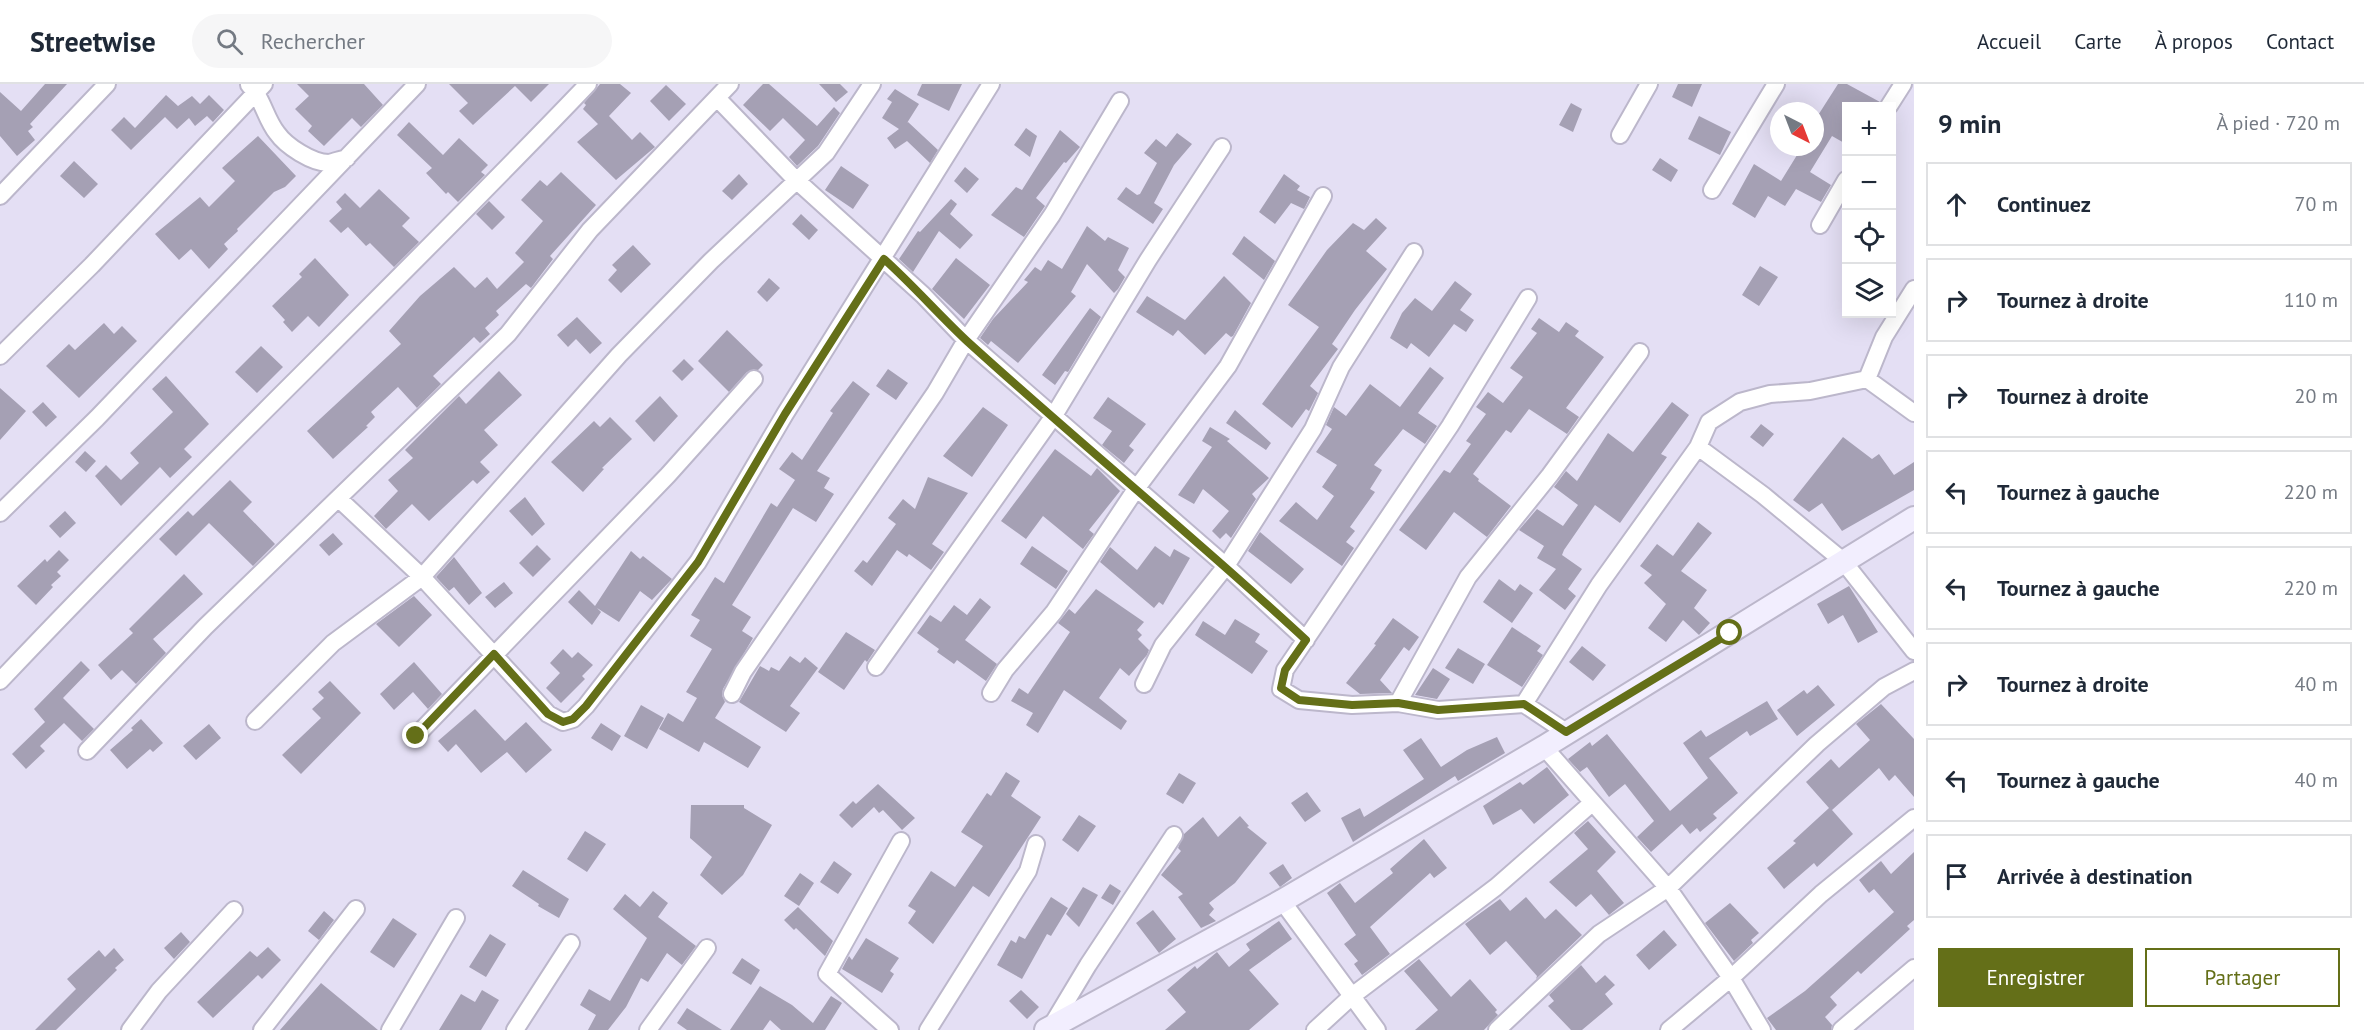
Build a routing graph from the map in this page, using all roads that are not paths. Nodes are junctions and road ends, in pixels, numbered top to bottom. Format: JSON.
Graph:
{"nodes":[{"id":1,"x":107,"y":84,"type":"edge"},
{"id":2,"x":417,"y":84,"type":"edge"},
{"id":3,"x":588,"y":84,"type":"edge"},
{"id":4,"x":730,"y":84,"type":"edge"},
{"id":5,"x":872,"y":84,"type":"edge"},
{"id":6,"x":991,"y":84,"type":"edge"},
{"id":7,"x":1649,"y":84,"type":"edge"},
{"id":8,"x":1776,"y":84,"type":"edge"},
{"id":9,"x":1903,"y":84,"type":"edge"},
{"id":10,"x":256,"y":87,"type":"edge"},
{"id":11,"x":718,"y":99,"type":"junction"},
{"id":12,"x":1120,"y":101,"type":"dead end"},
{"id":13,"x":1892,"y":102,"type":"edge"},
{"id":14,"x":1620,"y":135,"type":"dead end"},
{"id":15,"x":1222,"y":147,"type":"dead end"},
{"id":16,"x":348,"y":157,"type":"junction"},
{"id":17,"x":795,"y":179,"type":"junction"},
{"id":18,"x":1842,"y":187,"type":"edge"},
{"id":19,"x":1712,"y":190,"type":"dead end"},
{"id":20,"x":0,"y":196,"type":"edge"},
{"id":21,"x":1323,"y":196,"type":"dead end"},
{"id":22,"x":1820,"y":225,"type":"dead end"},
{"id":23,"x":1414,"y":252,"type":"dead end"},
{"id":24,"x":884,"y":259,"type":"junction"},
{"id":25,"x":1914,"y":289,"type":"edge"},
{"id":26,"x":1528,"y":298,"type":"dead end"},
{"id":27,"x":966,"y":340,"type":"junction"},
{"id":28,"x":1640,"y":352,"type":"dead end"},
{"id":29,"x":0,"y":356,"type":"edge"},
{"id":30,"x":754,"y":379,"type":"dead end"},
{"id":31,"x":1867,"y":379,"type":"junction"},
{"id":32,"x":1914,"y":413,"type":"edge"},
{"id":33,"x":1053,"y":417,"type":"junction"},
{"id":34,"x":1698,"y":447,"type":"junction"},
{"id":35,"x":1136,"y":489,"type":"junction"},
{"id":36,"x":339,"y":499,"type":"junction"},
{"id":37,"x":0,"y":513,"type":"edge"},
{"id":38,"x":1914,"y":518,"type":"edge"},
{"id":39,"x":1843,"y":561,"type":"junction"},
{"id":40,"x":1226,"y":566,"type":"junction"},
{"id":41,"x":422,"y":577,"type":"junction"},
{"id":42,"x":1306,"y":640,"type":"junction"},
{"id":43,"x":1914,"y":651,"type":"edge"},
{"id":44,"x":494,"y":654,"type":"junction"},
{"id":45,"x":876,"y":667,"type":"dead end"},
{"id":46,"x":1914,"y":671,"type":"edge"},
{"id":47,"x":0,"y":681,"type":"edge"},
{"id":48,"x":1144,"y":684,"type":"dead end"},
{"id":49,"x":991,"y":693,"type":"dead end"},
{"id":50,"x":732,"y":694,"type":"dead end"},
{"id":51,"x":1398,"y":703,"type":"junction"},
{"id":52,"x":1524,"y":704,"type":"junction"},
{"id":53,"x":255,"y":721,"type":"dead end"},
{"id":54,"x":1566,"y":732,"type":"junction"},
{"id":55,"x":416,"y":736,"type":"dead end"},
{"id":56,"x":1544,"y":747,"type":"junction"},
{"id":57,"x":87,"y":751,"type":"dead end"},
{"id":58,"x":1592,"y":803,"type":"junction"},
{"id":59,"x":1914,"y":818,"type":"edge"},
{"id":60,"x":1174,"y":835,"type":"dead end"},
{"id":61,"x":902,"y":841,"type":"dead end"},
{"id":62,"x":1036,"y":844,"type":"dead end"},
{"id":63,"x":1668,"y":888,"type":"junction"},
{"id":64,"x":1282,"y":901,"type":"junction"},
{"id":65,"x":356,"y":909,"type":"dead end"},
{"id":66,"x":234,"y":910,"type":"dead end"},
{"id":67,"x":456,"y":918,"type":"dead end"},
{"id":68,"x":571,"y":943,"type":"dead end"},
{"id":69,"x":707,"y":948,"type":"dead end"},
{"id":70,"x":1914,"y":968,"type":"edge"},
{"id":71,"x":1731,"y":978,"type":"junction"},
{"id":72,"x":1352,"y":996,"type":"junction"},
{"id":73,"x":1049,"y":1028,"type":"edge"},
{"id":74,"x":130,"y":1030,"type":"edge"},
{"id":75,"x":262,"y":1030,"type":"edge"},
{"id":76,"x":390,"y":1030,"type":"edge"},
{"id":77,"x":515,"y":1030,"type":"edge"},
{"id":78,"x":648,"y":1030,"type":"edge"},
{"id":79,"x":890,"y":1030,"type":"edge"},
{"id":80,"x":928,"y":1030,"type":"edge"},
{"id":81,"x":1315,"y":1030,"type":"edge"},
{"id":82,"x":1377,"y":1030,"type":"edge"},
{"id":83,"x":1497,"y":1030,"type":"edge"},
{"id":84,"x":1670,"y":1030,"type":"edge"},
{"id":85,"x":1762,"y":1030,"type":"edge"},
{"id":86,"x":1841,"y":1030,"type":"edge"}],
"edges":[{"from":1,"to":20,"type":"street"},
{"from":2,"to":16,"type":"street"},
{"from":3,"to":47,"type":"street"},
{"from":4,"to":11,"type":"street"},
{"from":5,"to":17,"type":"street"},
{"from":6,"to":24,"type":"street"},
{"from":7,"to":14,"type":"street"},
{"from":8,"to":19,"type":"street"},
{"from":9,"to":13,"type":"street"},
{"from":10,"to":16,"type":"street"},
{"from":10,"to":29,"type":"street"},
{"from":11,"to":17,"type":"street"},
{"from":11,"to":36,"type":"street"},
{"from":12,"to":27,"type":"street"},
{"from":15,"to":33,"type":"street"},
{"from":16,"to":37,"type":"street"},
{"from":17,"to":24,"type":"street"},
{"from":17,"to":41,"type":"street"},
{"from":18,"to":22,"type":"street"},
{"from":21,"to":35,"type":"street"},
{"from":23,"to":40,"type":"street"},
{"from":24,"to":27,"type":"street"},
{"from":24,"to":44,"type":"street"},
{"from":25,"to":31,"type":"street"},
{"from":26,"to":42,"type":"street"},
{"from":27,"to":33,"type":"street"},
{"from":27,"to":50,"type":"street"},
{"from":28,"to":51,"type":"street"},
{"from":30,"to":44,"type":"street"},
{"from":31,"to":32,"type":"street"},
{"from":31,"to":34,"type":"street"},
{"from":33,"to":35,"type":"street"},
{"from":33,"to":45,"type":"street"},
{"from":34,"to":39,"type":"street"},
{"from":34,"to":52,"type":"street"},
{"from":35,"to":40,"type":"street"},
{"from":35,"to":49,"type":"street"},
{"from":36,"to":41,"type":"street"},
{"from":36,"to":57,"type":"street"},
{"from":38,"to":39,"type":"street"},
{"from":39,"to":43,"type":"street"},
{"from":39,"to":54,"type":"street"},
{"from":40,"to":42,"type":"street"},
{"from":40,"to":48,"type":"street"},
{"from":41,"to":44,"type":"street"},
{"from":41,"to":53,"type":"street"},
{"from":42,"to":51,"type":"street"},
{"from":44,"to":55,"type":"street"},
{"from":46,"to":63,"type":"street"},
{"from":51,"to":52,"type":"street"},
{"from":52,"to":54,"type":"street"},
{"from":54,"to":56,"type":"street"},
{"from":56,"to":58,"type":"street"},
{"from":56,"to":64,"type":"street"},
{"from":58,"to":63,"type":"street"},
{"from":58,"to":72,"type":"street"},
{"from":59,"to":71,"type":"street"},
{"from":60,"to":73,"type":"street"},
{"from":61,"to":79,"type":"street"},
{"from":62,"to":80,"type":"street"},
{"from":63,"to":71,"type":"street"},
{"from":63,"to":83,"type":"street"},
{"from":64,"to":72,"type":"street"},
{"from":64,"to":73,"type":"street"},
{"from":65,"to":75,"type":"street"},
{"from":66,"to":74,"type":"street"},
{"from":67,"to":76,"type":"street"},
{"from":68,"to":77,"type":"street"},
{"from":69,"to":78,"type":"street"},
{"from":70,"to":86,"type":"street"},
{"from":71,"to":84,"type":"street"},
{"from":71,"to":85,"type":"street"},
{"from":72,"to":81,"type":"street"},
{"from":72,"to":82,"type":"street"}]}
